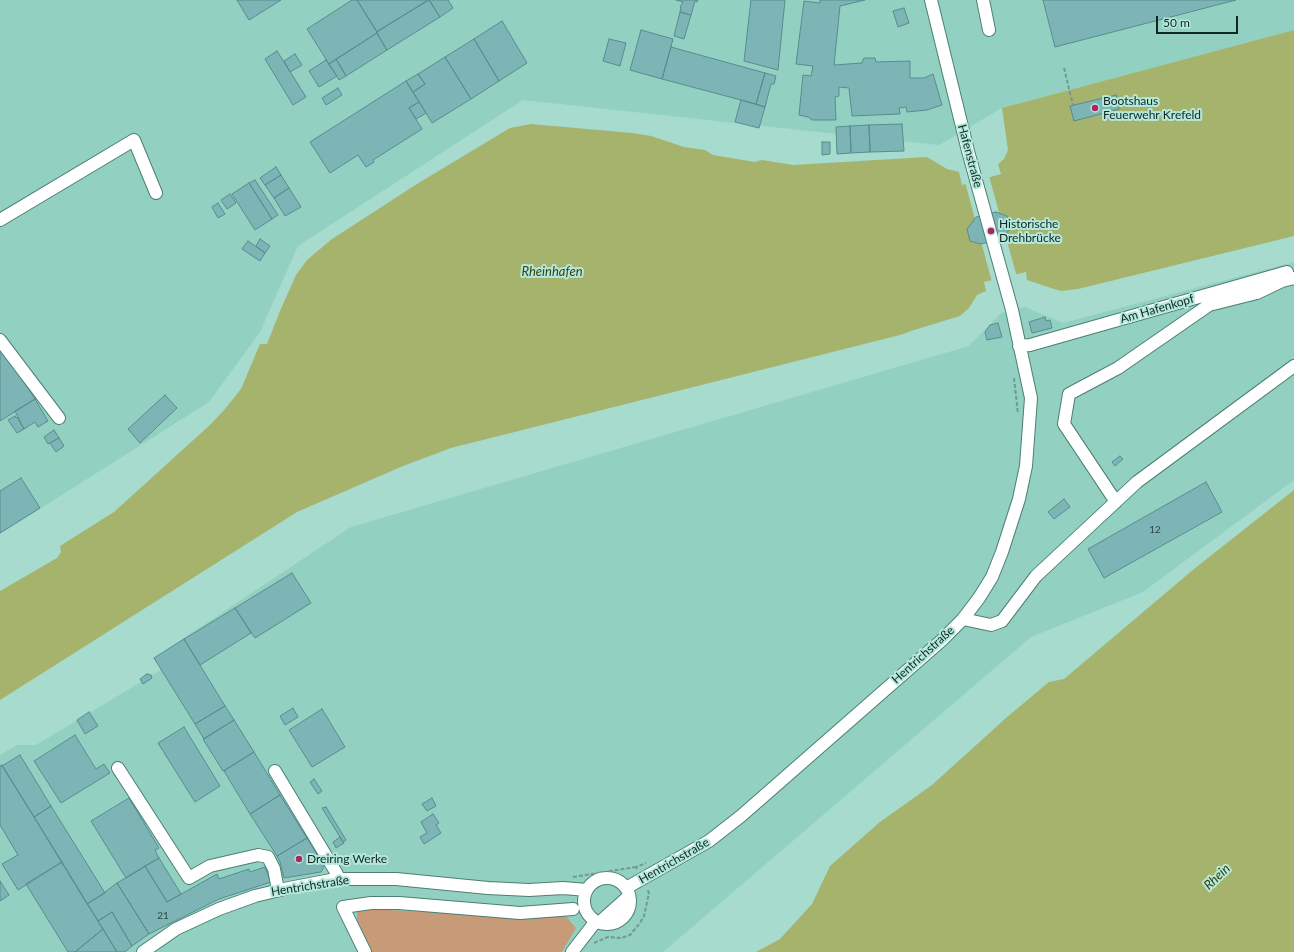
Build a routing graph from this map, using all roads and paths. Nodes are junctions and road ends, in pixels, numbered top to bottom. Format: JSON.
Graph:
{"nodes":[{"id":1,"x":931,"y":0,"type":"edge"},
{"id":2,"x":982,"y":0,"type":"edge"},
{"id":3,"x":989,"y":30,"type":"dead end"},
{"id":4,"x":1064,"y":68,"type":"dead end"},
{"id":5,"x":1074,"y":106,"type":"dead end"},
{"id":6,"x":156,"y":193,"type":"dead end"},
{"id":7,"x":0,"y":220,"type":"edge"},
{"id":8,"x":1294,"y":270,"type":"edge"},
{"id":9,"x":1294,"y":278,"type":"edge"},
{"id":10,"x":1012,"y":310,"type":"joint"},
{"id":11,"x":0,"y":340,"type":"edge"},
{"id":12,"x":1019,"y":346,"type":"junction"},
{"id":13,"x":1294,"y":366,"type":"edge"},
{"id":14,"x":1013,"y":373,"type":"dead end"},
{"id":15,"x":1018,"y":416,"type":"dead end"},
{"id":16,"x":59,"y":418,"type":"dead end"},
{"id":17,"x":1116,"y":502,"type":"junction"},
{"id":18,"x":963,"y":619,"type":"junction"},
{"id":19,"x":118,"y":768,"type":"dead end"},
{"id":20,"x":275,"y":771,"type":"dead end"},
{"id":21,"x":650,"y":861,"type":"dead end"},
{"id":22,"x":336,"y":879,"type":"junction"},
{"id":23,"x":642,"y":879,"type":"junction"},
{"id":24,"x":278,"y":890,"type":"junction"},
{"id":25,"x":587,"y":890,"type":"junction"},
{"id":26,"x":628,"y":892,"type":"junction"},
{"id":27,"x":573,"y":909,"type":"dead end"},
{"id":28,"x":598,"y":922,"type":"junction"},
{"id":29,"x":591,"y":945,"type":"dead end"},
{"id":30,"x":143,"y":952,"type":"edge"},
{"id":31,"x":364,"y":952,"type":"edge"},
{"id":32,"x":572,"y":952,"type":"edge"}],
"edges":[{"from":1,"to":10,"type":"street","name":"Hafenstraße"},
{"from":2,"to":3,"type":"street"},
{"from":4,"to":5,"type":"path"},
{"from":6,"to":7,"type":"street"},
{"from":8,"to":12,"type":"street","name":"Am Hafenkopf"},
{"from":9,"to":17,"type":"street"},
{"from":10,"to":12,"type":"street","name":"Hentrichstraße"},
{"from":11,"to":16,"type":"street"},
{"from":12,"to":18,"type":"street","name":"Hentrichstraße"},
{"from":13,"to":17,"type":"street"},
{"from":14,"to":15,"type":"path"},
{"from":17,"to":18,"type":"street"},
{"from":18,"to":23,"type":"street","name":"Hentrichstraße"},
{"from":19,"to":24,"type":"street"},
{"from":20,"to":22,"type":"street"},
{"from":21,"to":23,"type":"path"},
{"from":22,"to":24,"type":"street","name":"Hentrichstraße"},
{"from":22,"to":25,"type":"street","name":"Hentrichstraße"},
{"from":23,"to":26,"type":"street","name":"Hentrichstraße"},
{"from":23,"to":29,"type":"path"},
{"from":24,"to":30,"type":"street","name":"Hentrichstraße"},
{"from":25,"to":26,"type":"street","name":"Hentrichstraße"},
{"from":25,"to":28,"type":"street"},
{"from":26,"to":28,"type":"street","name":"Hentrichstraße"},
{"from":27,"to":31,"type":"street"},
{"from":28,"to":32,"type":"street"}]}
